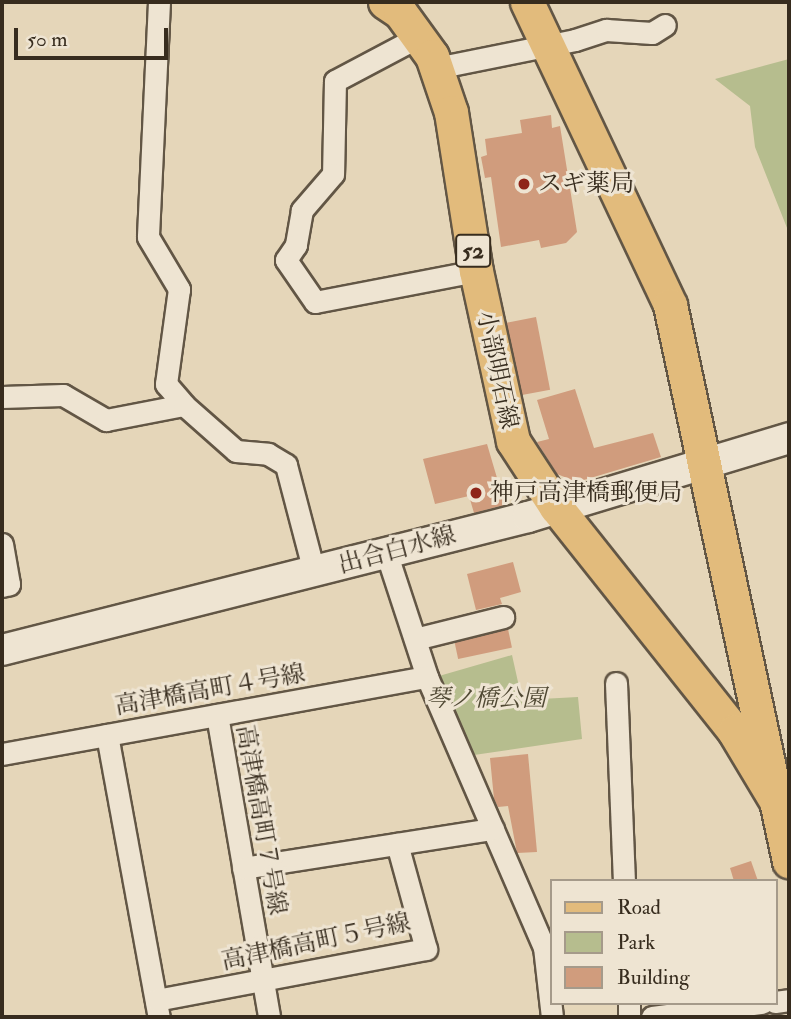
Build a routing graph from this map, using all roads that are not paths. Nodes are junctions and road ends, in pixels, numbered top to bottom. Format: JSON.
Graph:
{"nodes":[{"id":1,"x":159,"y":2,"type":"edge"},
{"id":2,"x":385,"y":2,"type":"edge"},
{"id":3,"x":527,"y":2,"type":"edge"},
{"id":4,"x":665,"y":24,"type":"dead end"},
{"id":5,"x":418,"y":37,"type":"junction"},
{"id":6,"x":548,"y":45,"type":"junction"},
{"id":7,"x":436,"y":68,"type":"junction"},
{"id":8,"x":476,"y":271,"type":"junction"},
{"id":9,"x":2,"y":397,"type":"edge"},
{"id":10,"x":184,"y":405,"type":"junction"},
{"id":11,"x":789,"y":438,"type":"edge"},
{"id":12,"x":707,"y":466,"type":"junction"},
{"id":13,"x":556,"y":507,"type":"junction"},
{"id":14,"x":2,"y":544,"type":"edge"},
{"id":15,"x":386,"y":552,"type":"junction"},
{"id":16,"x":314,"y":572,"type":"junction"},
{"id":17,"x":2,"y":586,"type":"edge"},
{"id":18,"x":503,"y":617,"type":"dead end"},
{"id":19,"x":415,"y":639,"type":"junction"},
{"id":20,"x":2,"y":650,"type":"edge"},
{"id":21,"x":427,"y":677,"type":"junction"},
{"id":22,"x":616,"y":683,"type":"dead end"},
{"id":23,"x":217,"y":715,"type":"junction"},
{"id":24,"x":107,"y":735,"type":"junction"},
{"id":25,"x":2,"y":754,"type":"edge"},
{"id":26,"x":776,"y":801,"type":"junction"},
{"id":27,"x":493,"y":829,"type":"junction"},
{"id":28,"x":397,"y":844,"type":"junction"},
{"id":29,"x":789,"y":861,"type":"edge"},
{"id":30,"x":243,"y":868,"type":"junction"},
{"id":31,"x":624,"y":879,"type":"edge"},
{"id":32,"x":262,"y":982,"type":"junction"},
{"id":33,"x":550,"y":1000,"type":"edge"},
{"id":34,"x":746,"y":1005,"type":"edge"},
{"id":35,"x":158,"y":1009,"type":"edge"},
{"id":36,"x":268,"y":1017,"type":"edge"},
{"id":37,"x":652,"y":1017,"type":"edge"}],
"edges":[{"from":1,"to":10,"type":"street"},
{"from":2,"to":5,"type":"main road","name":"小部明石線","number":"52"},
{"from":3,"to":6,"type":"main road","name":"小部明石線","number":"52"},
{"from":4,"to":6,"type":"street"},
{"from":5,"to":7,"type":"main road","name":"小部明石線","number":"52"},
{"from":5,"to":8,"type":"street"},
{"from":6,"to":7,"type":"street"},
{"from":6,"to":12,"type":"main road","name":"小部明石線","number":"52"},
{"from":7,"to":8,"type":"main road","name":"小部明石線","number":"52"},
{"from":8,"to":13,"type":"main road","name":"小部明石線","number":"52"},
{"from":9,"to":10,"type":"street"},
{"from":10,"to":16,"type":"street"},
{"from":11,"to":12,"type":"street","name":"出合白水線"},
{"from":12,"to":13,"type":"street","name":"出合白水線"},
{"from":12,"to":26,"type":"main road","name":"小部明石線","number":"52"},
{"from":13,"to":15,"type":"street","name":"出合白水線"},
{"from":13,"to":26,"type":"main road","name":"小部明石線","number":"52"},
{"from":14,"to":17,"type":"street"},
{"from":15,"to":16,"type":"street","name":"出合白水線"},
{"from":15,"to":19,"type":"street"},
{"from":16,"to":20,"type":"street","name":"出合白水線"},
{"from":18,"to":19,"type":"street"},
{"from":19,"to":21,"type":"street"},
{"from":21,"to":23,"type":"street","name":"高津橋高町４号線"},
{"from":21,"to":27,"type":"street"},
{"from":22,"to":31,"type":"street"},
{"from":23,"to":24,"type":"street","name":"高津橋高町４号線"},
{"from":23,"to":30,"type":"street","name":"高津橋高町７号線"},
{"from":24,"to":25,"type":"street","name":"高津橋高町４号線"},
{"from":24,"to":35,"type":"street"},
{"from":26,"to":29,"type":"main road","name":"小部明石線","number":"52"},
{"from":27,"to":28,"type":"street"},
{"from":27,"to":33,"type":"street"},
{"from":28,"to":30,"type":"street"},
{"from":28,"to":32,"type":"street","name":"高津橋高町５号線"},
{"from":30,"to":32,"type":"street","name":"高津橋高町７号線"},
{"from":32,"to":35,"type":"street","name":"高津橋高町５号線"},
{"from":32,"to":36,"type":"street","name":"高津橋高町７号線"},
{"from":34,"to":37,"type":"street"}]}
